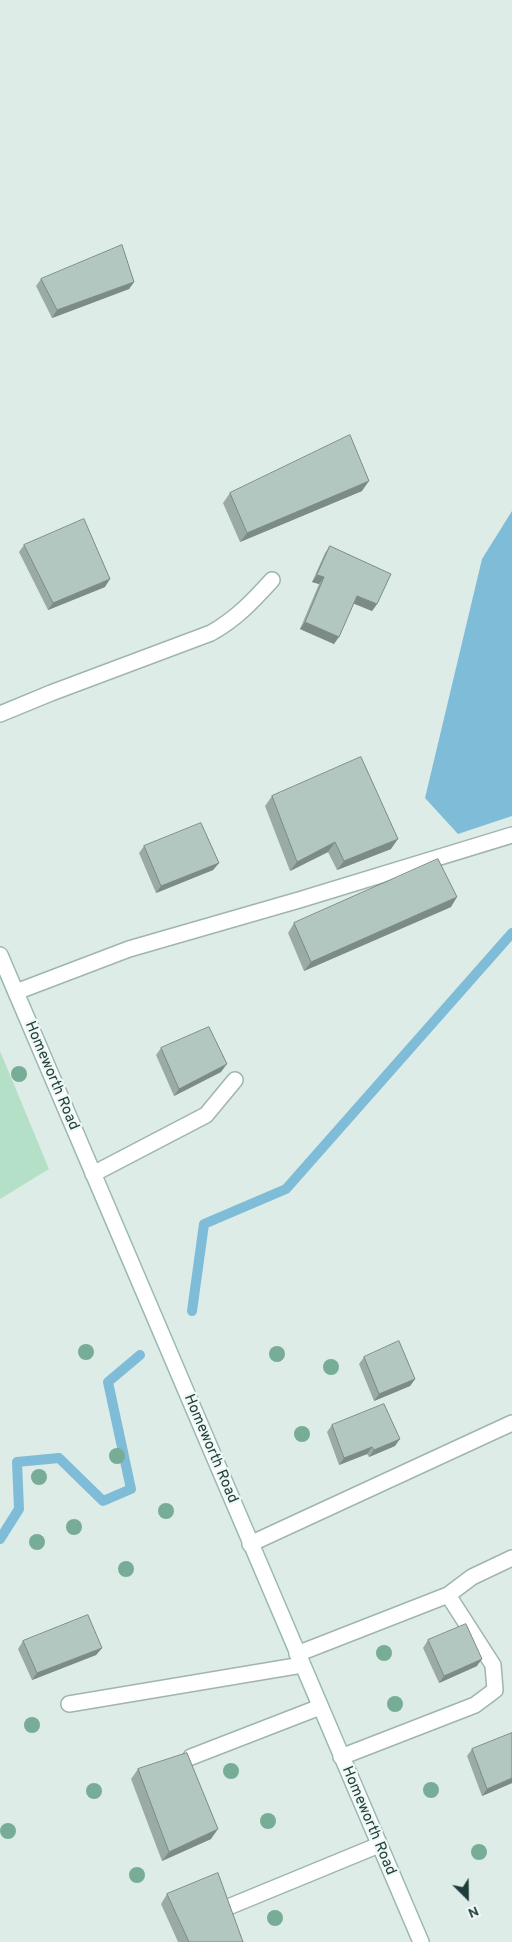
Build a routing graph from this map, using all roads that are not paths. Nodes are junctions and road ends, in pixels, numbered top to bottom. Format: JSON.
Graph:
{"nodes":[{"id":1,"x":272,"y":580,"type":"dead end"},
{"id":2,"x":0,"y":714,"type":"edge"},
{"id":3,"x":512,"y":835,"type":"edge"},
{"id":4,"x":0,"y":954,"type":"edge"},
{"id":5,"x":16,"y":992,"type":"junction"},
{"id":6,"x":235,"y":1080,"type":"dead end"},
{"id":7,"x":93,"y":1174,"type":"junction"},
{"id":8,"x":512,"y":1423,"type":"edge"},
{"id":9,"x":250,"y":1544,"type":"junction"},
{"id":10,"x":512,"y":1558,"type":"edge"},
{"id":11,"x":448,"y":1595,"type":"junction"},
{"id":12,"x":299,"y":1660,"type":"junction"},
{"id":13,"x":69,"y":1704,"type":"dead end"},
{"id":14,"x":320,"y":1708,"type":"junction"},
{"id":15,"x":191,"y":1757,"type":"edge"},
{"id":16,"x":341,"y":1757,"type":"junction"},
{"id":17,"x":379,"y":1846,"type":"junction"},
{"id":18,"x":221,"y":1910,"type":"edge"},
{"id":19,"x":420,"y":1942,"type":"edge"}],
"edges":[{"from":1,"to":2,"type":"street"},
{"from":3,"to":5,"type":"street"},
{"from":4,"to":5,"type":"street","name":"Homeworth Road"},
{"from":5,"to":7,"type":"street","name":"Homeworth Road"},
{"from":6,"to":7,"type":"street"},
{"from":7,"to":9,"type":"street","name":"Homeworth Road"},
{"from":8,"to":9,"type":"street"},
{"from":9,"to":12,"type":"street","name":"Homeworth Road"},
{"from":10,"to":11,"type":"street"},
{"from":11,"to":12,"type":"street"},
{"from":11,"to":16,"type":"street"},
{"from":12,"to":13,"type":"street"},
{"from":12,"to":14,"type":"street","name":"Homeworth Road"},
{"from":14,"to":15,"type":"street"},
{"from":14,"to":16,"type":"street","name":"Homeworth Road"},
{"from":16,"to":17,"type":"street","name":"Homeworth Road"},
{"from":17,"to":18,"type":"street"},
{"from":17,"to":19,"type":"street","name":"Homeworth Road"}]}
